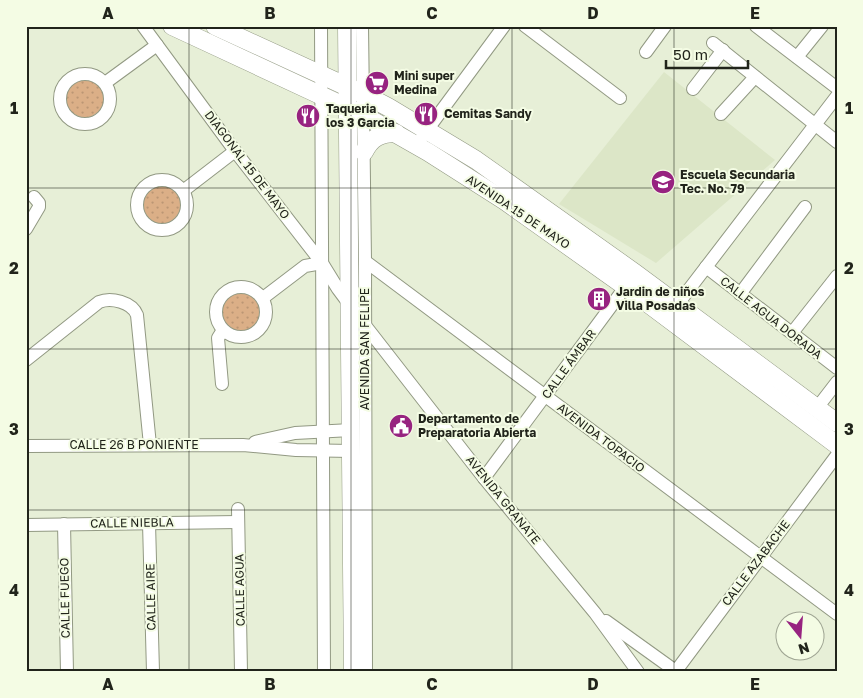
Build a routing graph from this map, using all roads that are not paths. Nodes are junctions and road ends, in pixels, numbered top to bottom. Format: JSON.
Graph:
{"nodes":[{"id":1,"x":143,"y":26,"type":"edge"},
{"id":2,"x":172,"y":26,"type":"edge"},
{"id":3,"x":215,"y":26,"type":"edge"},
{"id":4,"x":321,"y":26,"type":"edge"},
{"id":5,"x":336,"y":26,"type":"edge"},
{"id":6,"x":347,"y":26,"type":"edge"},
{"id":7,"x":362,"y":26,"type":"edge"},
{"id":8,"x":504,"y":26,"type":"edge"},
{"id":9,"x":525,"y":26,"type":"edge"},
{"id":10,"x":665,"y":26,"type":"edge"},
{"id":11,"x":756,"y":26,"type":"edge"},
{"id":12,"x":822,"y":26,"type":"edge"},
{"id":13,"x":157,"y":45,"type":"junction"},
{"id":14,"x":646,"y":52,"type":"dead end"},
{"id":15,"x":797,"y":57,"type":"junction"},
{"id":16,"x":755,"y":77,"type":"junction"},
{"id":17,"x":105,"y":83,"type":"dead end"},
{"id":18,"x":342,"y":85,"type":"junction"},
{"id":19,"x":837,"y":88,"type":"edge"},
{"id":20,"x":692,"y":89,"type":"dead end"},
{"id":21,"x":837,"y":96,"type":"edge"},
{"id":22,"x":620,"y":98,"type":"dead end"},
{"id":23,"x":343,"y":106,"type":"junction"},
{"id":24,"x":721,"y":114,"type":"dead end"},
{"id":25,"x":815,"y":124,"type":"junction"},
{"id":26,"x":427,"y":130,"type":"junction"},
{"id":27,"x":396,"y":133,"type":"junction"},
{"id":28,"x":837,"y":142,"type":"edge"},
{"id":29,"x":417,"y":145,"type":"junction"},
{"id":30,"x":235,"y":150,"type":"junction"},
{"id":31,"x":364,"y":152,"type":"junction"},
{"id":32,"x":183,"y":190,"type":"junction"},
{"id":33,"x":34,"y":197,"type":"dead end"},
{"id":34,"x":805,"y":207,"type":"dead end"},
{"id":35,"x":26,"y":229,"type":"edge"},
{"id":36,"x":365,"y":261,"type":"junction"},
{"id":37,"x":322,"y":262,"type":"junction"},
{"id":38,"x":706,"y":268,"type":"junction"},
{"id":39,"x":837,"y":276,"type":"edge"},
{"id":40,"x":630,"y":280,"type":"junction"},
{"id":41,"x":338,"y":290,"type":"junction"},
{"id":42,"x":740,"y":294,"type":"junction"},
{"id":43,"x":262,"y":298,"type":"junction"},
{"id":44,"x":350,"y":304,"type":"junction"},
{"id":45,"x":677,"y":305,"type":"junction"},
{"id":46,"x":364,"y":324,"type":"junction"},
{"id":47,"x":223,"y":330,"type":"junction"},
{"id":48,"x":792,"y":333,"type":"junction"},
{"id":49,"x":26,"y":360,"type":"edge"},
{"id":50,"x":837,"y":368,"type":"edge"},
{"id":51,"x":837,"y":382,"type":"edge"},
{"id":52,"x":222,"y":384,"type":"dead end"},
{"id":53,"x":545,"y":396,"type":"junction"},
{"id":54,"x":817,"y":408,"type":"junction"},
{"id":55,"x":837,"y":423,"type":"edge"},
{"id":56,"x":338,"y":431,"type":"junction"},
{"id":57,"x":296,"y":433,"type":"junction"},
{"id":58,"x":150,"y":445,"type":"junction"},
{"id":59,"x":243,"y":445,"type":"junction"},
{"id":60,"x":837,"y":445,"type":"edge"},
{"id":61,"x":26,"y":446,"type":"edge"},
{"id":62,"x":296,"y":450,"type":"junction"},
{"id":63,"x":338,"y":451,"type":"junction"},
{"id":64,"x":837,"y":455,"type":"edge"},
{"id":65,"x":484,"y":478,"type":"junction"},
{"id":66,"x":238,"y":515,"type":"joint"},
{"id":67,"x":149,"y":523,"type":"junction"},
{"id":68,"x":64,"y":524,"type":"junction"},
{"id":69,"x":26,"y":525,"type":"edge"},
{"id":70,"x":760,"y":557,"type":"junction"},
{"id":71,"x":595,"y":613,"type":"junction"},
{"id":72,"x":837,"y":614,"type":"edge"},
{"id":73,"x":676,"y":671,"type":"edge"},
{"id":74,"x":67,"y":672,"type":"edge"},
{"id":75,"x":153,"y":672,"type":"edge"},
{"id":76,"x":241,"y":672,"type":"edge"},
{"id":77,"x":324,"y":672,"type":"edge"},
{"id":78,"x":341,"y":672,"type":"edge"},
{"id":79,"x":353,"y":672,"type":"edge"},
{"id":80,"x":366,"y":672,"type":"edge"},
{"id":81,"x":638,"y":672,"type":"edge"}],
"edges":[{"from":1,"to":13,"type":"street","name":"DIAGONAL 15 DE MAYO"},
{"from":2,"to":23,"type":"main road","name":"AVENIDA 15 DE MAYO"},
{"from":3,"to":18,"type":"main road","name":"AVENIDA 15 DE MAYO"},
{"from":4,"to":18,"type":"street","name":"AVENIDA SAN FELIPE"},
{"from":5,"to":18,"type":"main road","name":"AVENIDA SAN FELIPE"},
{"from":6,"to":18,"type":"main road","name":"AVENIDA SAN FELIPE"},
{"from":7,"to":18,"type":"street","name":"AVENIDA SAN FELIPE"},
{"from":8,"to":26,"type":"street"},
{"from":9,"to":22,"type":"street"},
{"from":10,"to":14,"type":"street"},
{"from":11,"to":15,"type":"street"},
{"from":12,"to":15,"type":"street"},
{"from":13,"to":17,"type":"street"},
{"from":13,"to":30,"type":"street","name":"DIAGONAL 15 DE MAYO"},
{"from":15,"to":19,"type":"street"},
{"from":16,"to":20,"type":"street"},
{"from":16,"to":24,"type":"street"},
{"from":16,"to":25,"type":"street"},
{"from":18,"to":23,"type":"main road","name":"AVENIDA SAN FELIPE"},
{"from":18,"to":23,"type":"street","name":"AVENIDA SAN FELIPE"},
{"from":18,"to":26,"type":"main road","name":"AVENIDA 15 DE MAYO"},
{"from":21,"to":25,"type":"street"},
{"from":23,"to":27,"type":"main road","name":"AVENIDA 15 DE MAYO"},
{"from":23,"to":31,"type":"street","name":"AVENIDA SAN FELIPE"},
{"from":23,"to":37,"type":"street","name":"AVENIDA SAN FELIPE"},
{"from":23,"to":41,"type":"main road","name":"AVENIDA SAN FELIPE"},
{"from":23,"to":44,"type":"main road","name":"AVENIDA SAN FELIPE"},
{"from":25,"to":28,"type":"street"},
{"from":25,"to":38,"type":"street"},
{"from":26,"to":29,"type":"street"},
{"from":26,"to":40,"type":"main road","name":"AVENIDA 15 DE MAYO"},
{"from":27,"to":29,"type":"main road","name":"AVENIDA 15 DE MAYO"},
{"from":27,"to":31,"type":"main road"},
{"from":29,"to":40,"type":"main road","name":"AVENIDA 15 DE MAYO"},
{"from":30,"to":32,"type":"street"},
{"from":30,"to":37,"type":"street","name":"DIAGONAL 15 DE MAYO"},
{"from":31,"to":36,"type":"street","name":"AVENIDA SAN FELIPE"},
{"from":32,"to":32,"type":"street"},
{"from":33,"to":35,"type":"street"},
{"from":34,"to":42,"type":"street"},
{"from":36,"to":46,"type":"street","name":"AVENIDA SAN FELIPE"},
{"from":36,"to":53,"type":"street","name":"AVENIDA TOPACIO"},
{"from":37,"to":41,"type":"street","name":"DIAGONAL 15 DE MAYO"},
{"from":37,"to":43,"type":"street"},
{"from":37,"to":56,"type":"street","name":"AVENIDA SAN FELIPE"},
{"from":38,"to":42,"type":"street","name":"CALLE AGUA DORADA"},
{"from":38,"to":45,"type":"street"},
{"from":39,"to":48,"type":"street"},
{"from":40,"to":45,"type":"main road","name":"AVENIDA 15 DE MAYO"},
{"from":40,"to":53,"type":"street","name":"CALLE ÁMBAR"},
{"from":40,"to":60,"type":"main road","name":"AVENIDA 15 DE MAYO"},
{"from":41,"to":44,"type":"street","name":"DIAGONAL 15 DE MAYO"},
{"from":41,"to":56,"type":"main road","name":"AVENIDA SAN FELIPE"},
{"from":42,"to":48,"type":"street","name":"CALLE AGUA DORADA"},
{"from":43,"to":47,"type":"street"},
{"from":43,"to":47,"type":"street"},
{"from":44,"to":46,"type":"street","name":"AVENIDA GRANATE"},
{"from":44,"to":56,"type":"main road","name":"AVENIDA SAN FELIPE"},
{"from":45,"to":54,"type":"main road","name":"AVENIDA 15 DE MAYO"},
{"from":46,"to":65,"type":"street","name":"AVENIDA GRANATE"},
{"from":46,"to":80,"type":"street","name":"AVENIDA SAN FELIPE"},
{"from":47,"to":52,"type":"street"},
{"from":48,"to":50,"type":"street","name":"CALLE AGUA DORADA"},
{"from":49,"to":58,"type":"street"},
{"from":51,"to":54,"type":"street"},
{"from":53,"to":65,"type":"street","name":"CALLE ÁMBAR"},
{"from":53,"to":70,"type":"street","name":"AVENIDA TOPACIO"},
{"from":54,"to":55,"type":"main road","name":"AVENIDA 15 DE MAYO"},
{"from":56,"to":57,"type":"street","name":"CALLE 26 B PONIENTE"},
{"from":56,"to":63,"type":"main road","name":"AVENIDA SAN FELIPE"},
{"from":56,"to":63,"type":"street","name":"AVENIDA SAN FELIPE"},
{"from":57,"to":59,"type":"street","name":"CALLE 26 B PONIENTE"},
{"from":57,"to":62,"type":"street"},
{"from":58,"to":59,"type":"street","name":"CALLE 26 B PONIENTE"},
{"from":58,"to":61,"type":"street","name":"CALLE 26 B PONIENTE"},
{"from":59,"to":62,"type":"street","name":"CALLE 26 B PONIENTE"},
{"from":62,"to":63,"type":"street","name":"CALLE 26 B PONIENTE"},
{"from":63,"to":77,"type":"street","name":"AVENIDA SAN FELIPE"},
{"from":63,"to":78,"type":"main road","name":"AVENIDA SAN FELIPE"},
{"from":63,"to":79,"type":"main road","name":"AVENIDA SAN FELIPE"},
{"from":64,"to":70,"type":"street","name":"CALLE AZABACHE"},
{"from":65,"to":71,"type":"street","name":"AVENIDA GRANATE"},
{"from":66,"to":67,"type":"street","name":"CALLE NIEBLA"},
{"from":66,"to":76,"type":"street","name":"CALLE AGUA"},
{"from":67,"to":68,"type":"street","name":"CALLE NIEBLA"},
{"from":67,"to":75,"type":"street","name":"CALLE AIRE"},
{"from":68,"to":69,"type":"street","name":"CALLE NIEBLA"},
{"from":68,"to":74,"type":"street","name":"CALLE FUEGO"},
{"from":70,"to":72,"type":"street","name":"AVENIDA TOPACIO"},
{"from":70,"to":73,"type":"street","name":"CALLE AZABACHE"},
{"from":71,"to":73,"type":"street"},
{"from":71,"to":81,"type":"street","name":"AVENIDA GRANATE"}]}
